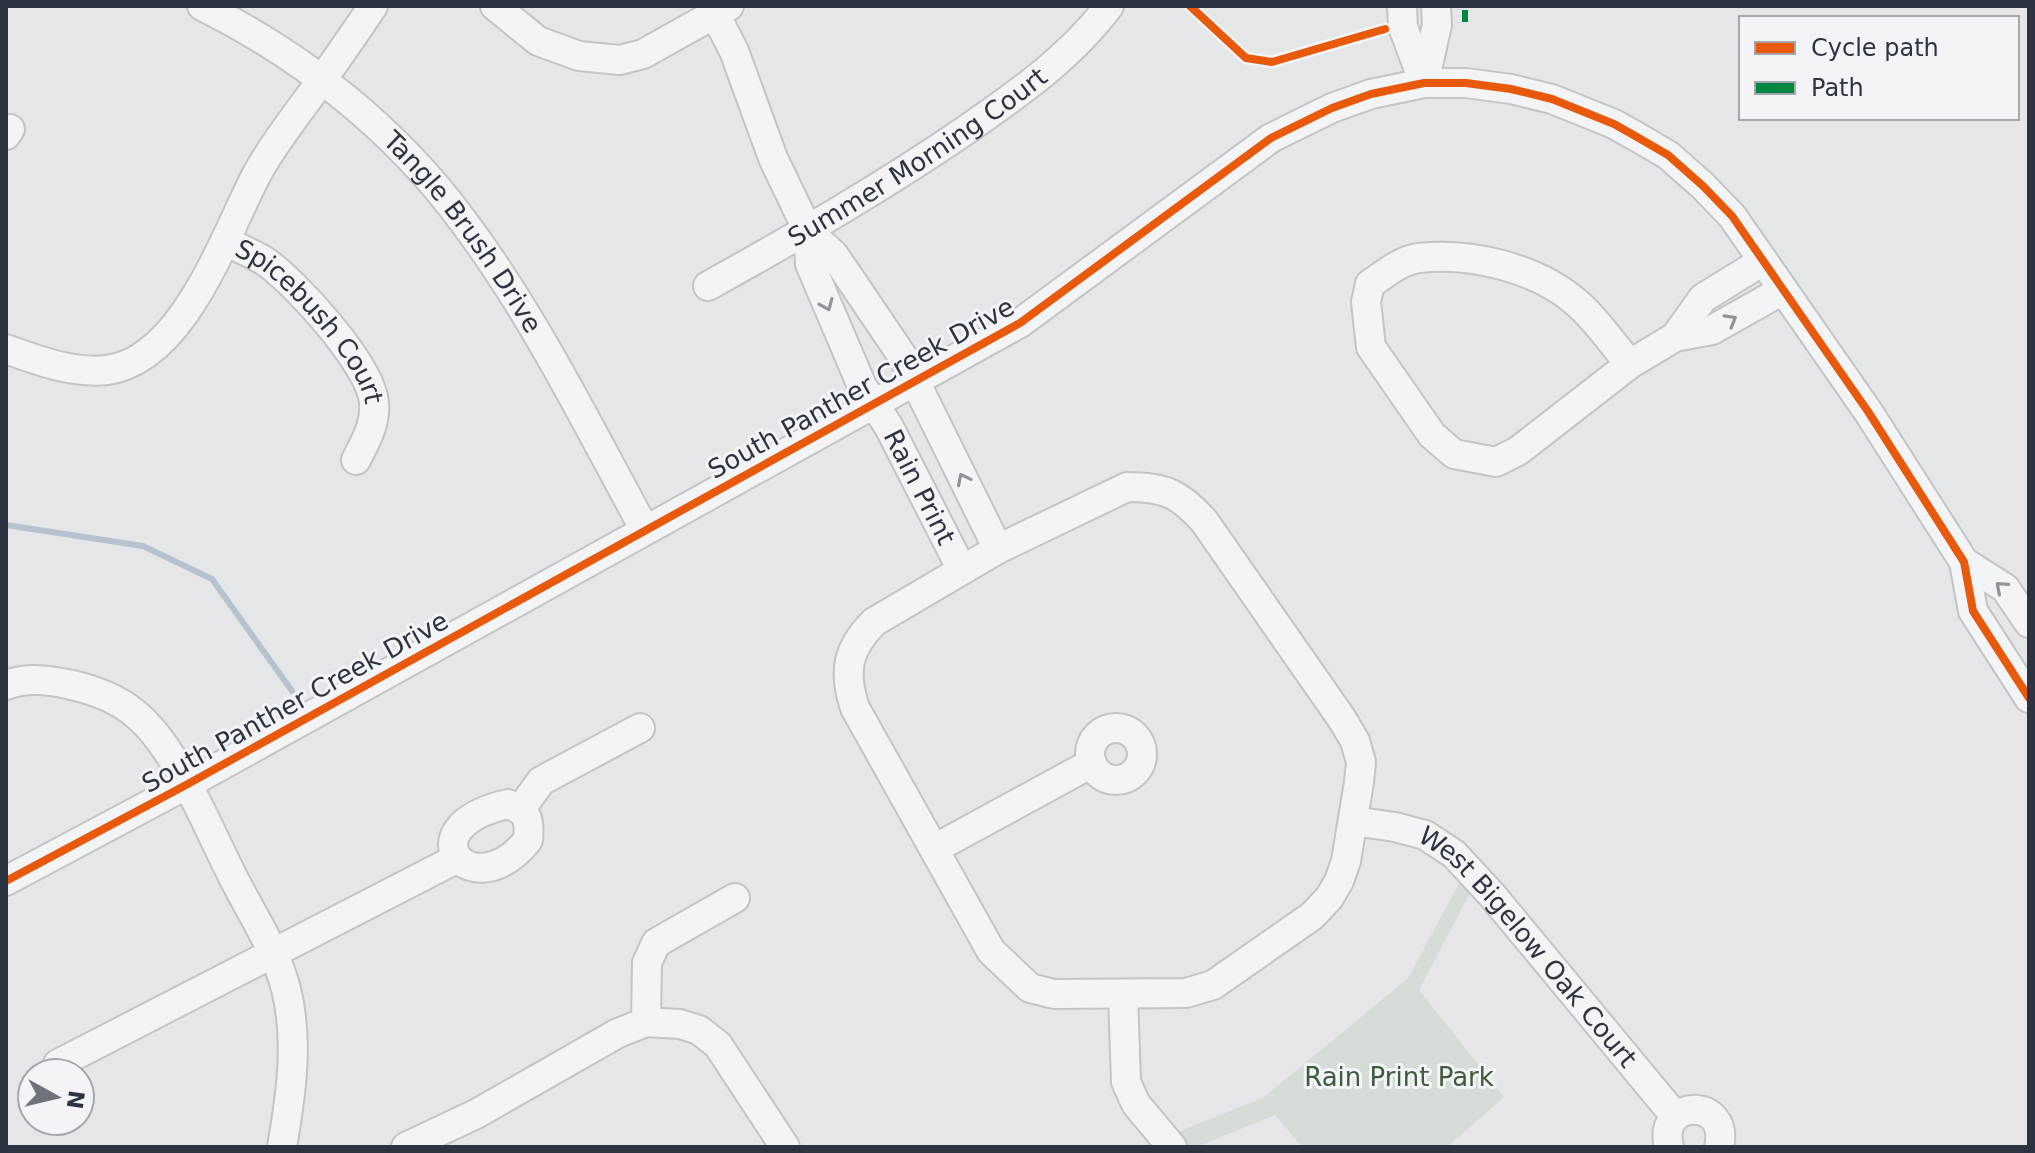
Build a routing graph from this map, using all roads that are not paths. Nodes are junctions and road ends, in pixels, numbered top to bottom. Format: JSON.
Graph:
{"nodes":[{"id":1,"x":202,"y":6,"type":"edge"},
{"id":2,"x":373,"y":6,"type":"edge"},
{"id":3,"x":495,"y":6,"type":"edge"},
{"id":4,"x":1109,"y":6,"type":"edge"},
{"id":5,"x":1402,"y":6,"type":"edge"},
{"id":6,"x":1436,"y":6,"type":"edge"},
{"id":7,"x":713,"y":8,"type":"edge"},
{"id":8,"x":323,"y":79,"type":"junction"},
{"id":9,"x":1424,"y":83,"type":"junction"},
{"id":10,"x":808,"y":231,"type":"junction"},
{"id":11,"x":225,"y":241,"type":"junction"},
{"id":12,"x":1763,"y":261,"type":"junction"},
{"id":13,"x":708,"y":286,"type":"dead end"},
{"id":14,"x":1783,"y":290,"type":"junction"},
{"id":15,"x":1675,"y":337,"type":"junction"},
{"id":16,"x":6,"y":349,"type":"edge"},
{"id":17,"x":1630,"y":364,"type":"junction"},
{"id":18,"x":915,"y":383,"type":"junction"},
{"id":19,"x":875,"y":405,"type":"junction"},
{"id":20,"x":356,"y":460,"type":"dead end"},
{"id":21,"x":645,"y":530,"type":"junction"},
{"id":22,"x":998,"y":549,"type":"junction"},
{"id":23,"x":1964,"y":562,"type":"junction"},
{"id":24,"x":962,"y":570,"type":"junction"},
{"id":25,"x":2029,"y":623,"type":"edge"},
{"id":26,"x":6,"y":685,"type":"edge"},
{"id":27,"x":2029,"y":698,"type":"edge"},
{"id":28,"x":640,"y":728,"type":"dead end"},
{"id":29,"x":1092,"y":763,"type":"dead end"},
{"id":30,"x":186,"y":785,"type":"junction"},
{"id":31,"x":521,"y":809,"type":"junction"},
{"id":32,"x":1353,"y":821,"type":"junction"},
{"id":33,"x":934,"y":849,"type":"junction"},
{"id":34,"x":456,"y":859,"type":"junction"},
{"id":35,"x":6,"y":881,"type":"edge"},
{"id":36,"x":735,"y":898,"type":"dead end"},
{"id":37,"x":272,"y":955,"type":"junction"},
{"id":38,"x":1123,"y":994,"type":"junction"},
{"id":39,"x":646,"y":1022,"type":"junction"},
{"id":40,"x":72,"y":1057,"type":"edge"},
{"id":41,"x":1675,"y":1116,"type":"junction"},
{"id":42,"x":282,"y":1147,"type":"edge"},
{"id":43,"x":406,"y":1147,"type":"edge"},
{"id":44,"x":785,"y":1147,"type":"edge"},
{"id":45,"x":1172,"y":1147,"type":"edge"},
{"id":46,"x":1669,"y":1147,"type":"edge"},
{"id":47,"x":1719,"y":1147,"type":"edge"}],
"edges":[{"from":1,"to":8,"type":"street","name":"Tangle Brush Drive"},
{"from":2,"to":8,"type":"street"},
{"from":3,"to":7,"type":"street"},
{"from":4,"to":10,"type":"street","name":"Summer Morning Court"},
{"from":5,"to":9,"type":"street"},
{"from":6,"to":9,"type":"street"},
{"from":7,"to":10,"type":"street"},
{"from":8,"to":11,"type":"street"},
{"from":8,"to":21,"type":"street","name":"Tangle Brush Drive"},
{"from":9,"to":12,"type":"street","name":"South Panther Creek Drive"},
{"from":9,"to":18,"type":"street","name":"South Panther Creek Drive"},
{"from":10,"to":13,"type":"street","name":"Summer Morning Court"},
{"from":10,"to":18,"type":"street","name":"Rain Print"},
{"from":10,"to":19,"type":"street","name":"Rain Print","one_way":true},
{"from":11,"to":16,"type":"street"},
{"from":11,"to":20,"type":"street","name":"Spicebush Court"},
{"from":12,"to":14,"type":"street","name":"South Panther Creek Drive"},
{"from":12,"to":15,"type":"street"},
{"from":15,"to":14,"type":"street","one_way":true},
{"from":14,"to":23,"type":"street","name":"South Panther Creek Drive"},
{"from":15,"to":17,"type":"street"},
{"from":17,"to":17,"type":"street"},
{"from":18,"to":19,"type":"street","name":"South Panther Creek Drive"},
{"from":22,"to":18,"type":"street","name":"Rain Print","one_way":true},
{"from":19,"to":21,"type":"street","name":"South Panther Creek Drive"},
{"from":19,"to":24,"type":"street","name":"Rain Print"},
{"from":21,"to":30,"type":"street","name":"South Panther Creek Drive"},
{"from":22,"to":24,"type":"street"},
{"from":22,"to":32,"type":"street"},
{"from":25,"to":23,"type":"street","name":"South Panther Creek Drive","one_way":true},
{"from":23,"to":27,"type":"street","name":"South Panther Creek Drive"},
{"from":24,"to":33,"type":"street"},
{"from":26,"to":30,"type":"street"},
{"from":28,"to":31,"type":"street"},
{"from":29,"to":33,"type":"street"},
{"from":30,"to":35,"type":"street","name":"South Panther Creek Drive"},
{"from":30,"to":37,"type":"street"},
{"from":31,"to":34,"type":"street"},
{"from":31,"to":34,"type":"street"},
{"from":32,"to":38,"type":"street"},
{"from":32,"to":41,"type":"street","name":"West Bigelow Oak Court"},
{"from":33,"to":38,"type":"street"},
{"from":34,"to":37,"type":"street"},
{"from":36,"to":39,"type":"street"},
{"from":37,"to":40,"type":"street"},
{"from":37,"to":42,"type":"street"},
{"from":38,"to":45,"type":"street"},
{"from":39,"to":43,"type":"street"},
{"from":39,"to":44,"type":"street"},
{"from":41,"to":46,"type":"street"},
{"from":41,"to":47,"type":"street"}]}
